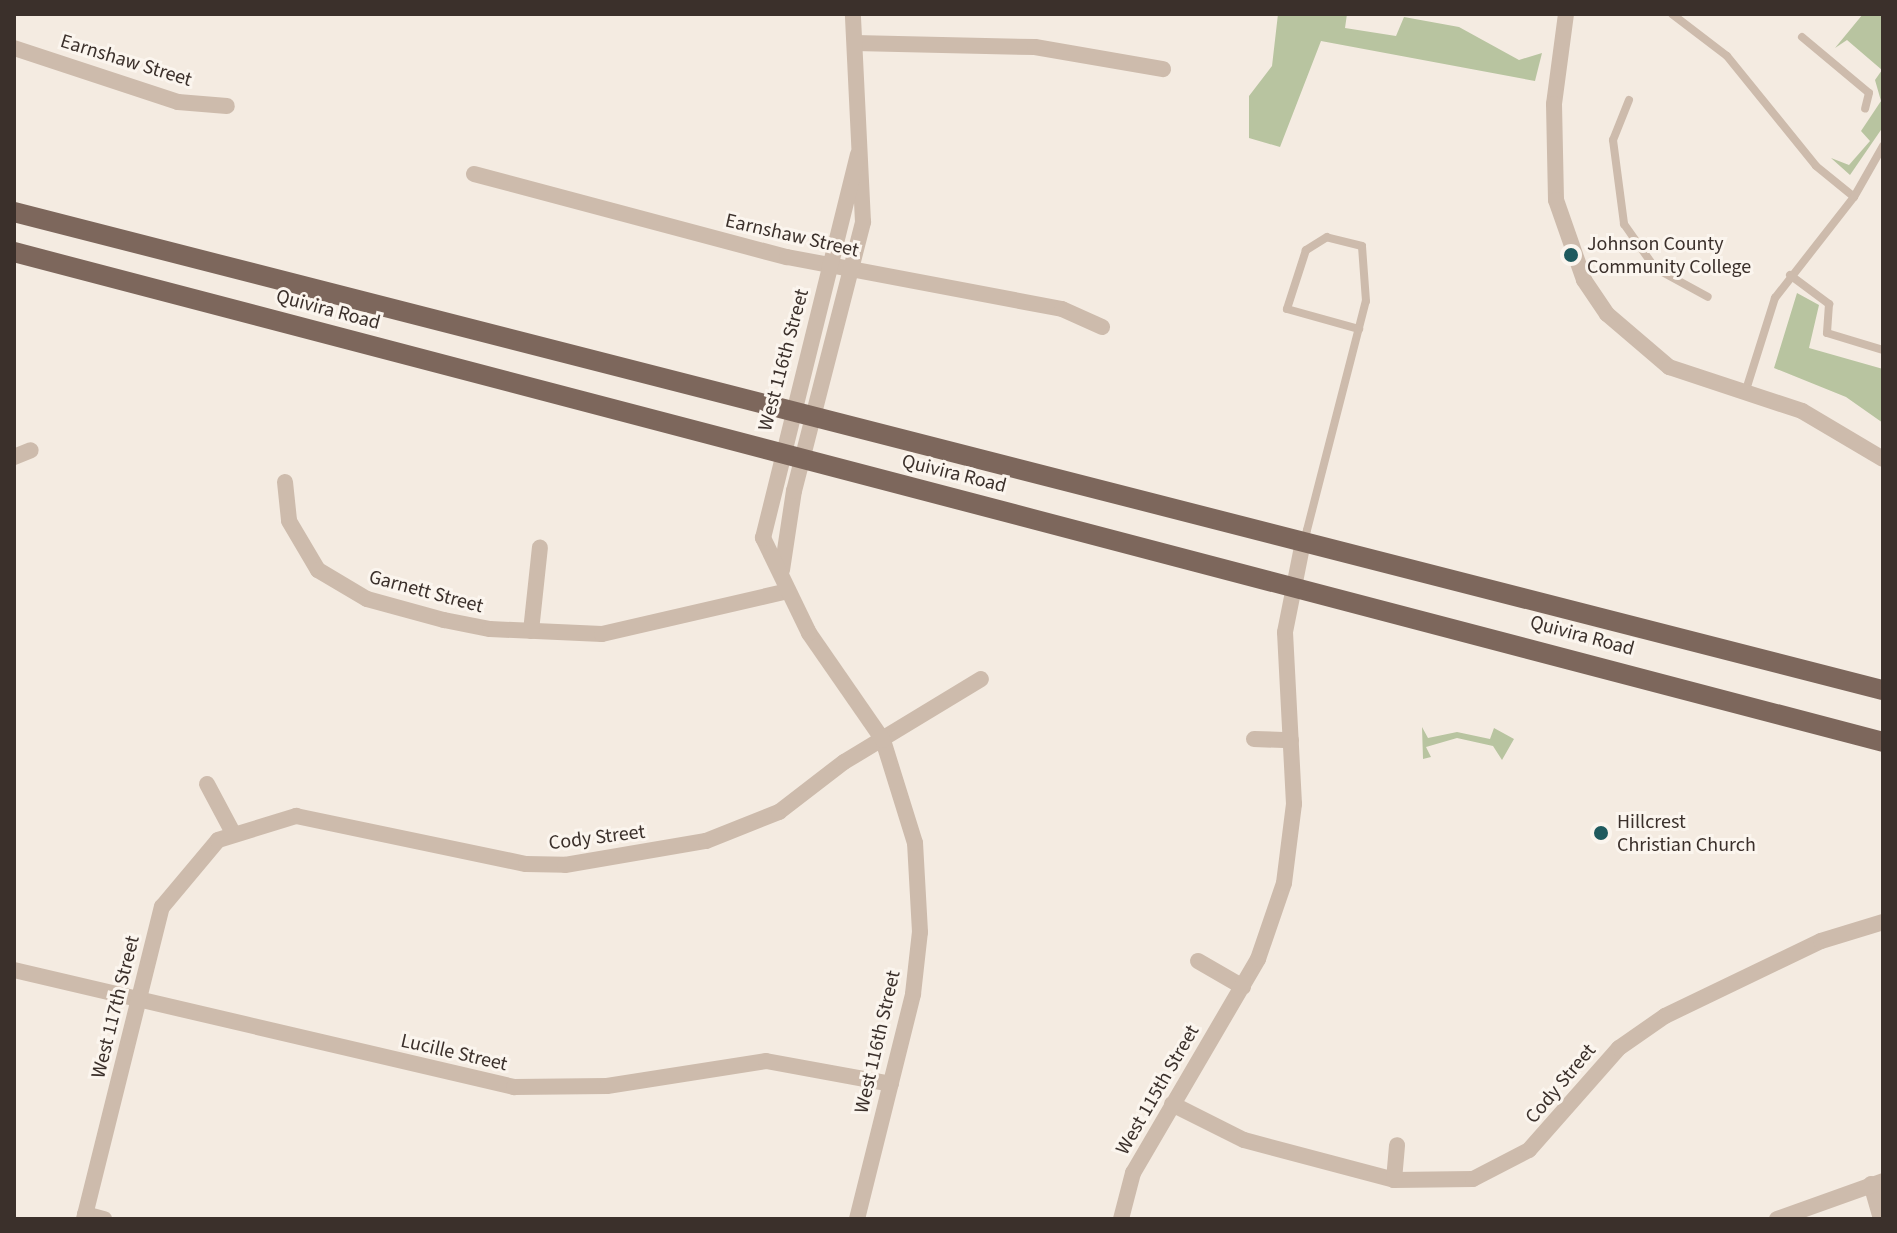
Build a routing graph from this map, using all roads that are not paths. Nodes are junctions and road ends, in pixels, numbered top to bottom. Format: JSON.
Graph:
{"nodes":[{"id":1,"x":853,"y":14,"type":"edge"},
{"id":2,"x":1566,"y":14,"type":"edge"},
{"id":3,"x":1672,"y":14,"type":"edge"},
{"id":4,"x":1802,"y":37,"type":"dead end"},
{"id":5,"x":855,"y":43,"type":"junction"},
{"id":6,"x":14,"y":48,"type":"edge"},
{"id":7,"x":1163,"y":69,"type":"dead end"},
{"id":8,"x":1629,"y":100,"type":"dead end"},
{"id":9,"x":227,"y":106,"type":"dead end"},
{"id":10,"x":1865,"y":109,"type":"dead end"},
{"id":11,"x":1883,"y":146,"type":"edge"},
{"id":12,"x":858,"y":155,"type":"junction"},
{"id":13,"x":474,"y":174,"type":"dead end"},
{"id":14,"x":1854,"y":197,"type":"junction"},
{"id":15,"x":14,"y":212,"type":"edge"},
{"id":16,"x":14,"y":252,"type":"edge"},
{"id":17,"x":830,"y":266,"type":"junction"},
{"id":18,"x":852,"y":271,"type":"junction"},
{"id":19,"x":1790,"y":275,"type":"junction"},
{"id":20,"x":1708,"y":297,"type":"dead end"},
{"id":21,"x":1102,"y":327,"type":"dead end"},
{"id":22,"x":1359,"y":329,"type":"junction"},
{"id":23,"x":1883,"y":350,"type":"edge"},
{"id":24,"x":1745,"y":394,"type":"junction"},
{"id":25,"x":790,"y":414,"type":"junction"},
{"id":26,"x":815,"y":421,"type":"junction"},
{"id":27,"x":31,"y":450,"type":"dead end"},
{"id":28,"x":779,"y":455,"type":"junction"},
{"id":29,"x":14,"y":457,"type":"edge"},
{"id":30,"x":1883,"y":459,"type":"edge"},
{"id":31,"x":803,"y":460,"type":"junction"},
{"id":32,"x":285,"y":482,"type":"dead end"},
{"id":33,"x":540,"y":547,"type":"dead end"},
{"id":34,"x":1302,"y":547,"type":"junction"},
{"id":35,"x":782,"y":570,"type":"junction"},
{"id":36,"x":1292,"y":585,"type":"junction"},
{"id":37,"x":788,"y":591,"type":"junction"},
{"id":38,"x":531,"y":631,"type":"junction"},
{"id":39,"x":981,"y":679,"type":"dead end"},
{"id":40,"x":1883,"y":690,"type":"edge"},
{"id":41,"x":1254,"y":739,"type":"dead end"},
{"id":42,"x":883,"y":740,"type":"junction"},
{"id":43,"x":1291,"y":740,"type":"junction"},
{"id":44,"x":1883,"y":742,"type":"edge"},
{"id":45,"x":207,"y":784,"type":"dead end"},
{"id":46,"x":233,"y":833,"type":"junction"},
{"id":47,"x":1883,"y":922,"type":"edge"},
{"id":48,"x":1198,"y":961,"type":"dead end"},
{"id":49,"x":14,"y":970,"type":"edge"},
{"id":50,"x":1243,"y":987,"type":"junction"},
{"id":51,"x":140,"y":998,"type":"junction"},
{"id":52,"x":891,"y":1084,"type":"junction"},
{"id":53,"x":1172,"y":1104,"type":"junction"},
{"id":54,"x":1397,"y":1145,"type":"dead end"},
{"id":55,"x":1394,"y":1180,"type":"junction"},
{"id":56,"x":1877,"y":1183,"type":"edge"},
{"id":57,"x":85,"y":1217,"type":"edge"},
{"id":58,"x":104,"y":1219,"type":"edge"},
{"id":59,"x":857,"y":1219,"type":"edge"},
{"id":60,"x":1121,"y":1219,"type":"edge"},
{"id":61,"x":1777,"y":1219,"type":"edge"},
{"id":62,"x":1881,"y":1219,"type":"edge"}],
"edges":[{"from":1,"to":5,"type":"street","name":"West 116th Street"},
{"from":2,"to":24,"type":"street"},
{"from":3,"to":14,"type":"lane"},
{"from":4,"to":10,"type":"lane"},
{"from":5,"to":7,"type":"street"},
{"from":5,"to":12,"type":"street","name":"West 116th Street"},
{"from":6,"to":9,"type":"street","name":"Earnshaw Street"},
{"from":8,"to":20,"type":"lane"},
{"from":11,"to":14,"type":"lane"},
{"from":12,"to":17,"type":"street","name":"West 116th Street"},
{"from":12,"to":18,"type":"street","name":"West 116th Street"},
{"from":13,"to":17,"type":"street","name":"Earnshaw Street"},
{"from":14,"to":19,"type":"lane"},
{"from":15,"to":25,"type":"main road","name":"Quivira Road"},
{"from":16,"to":28,"type":"main road","name":"Quivira Road"},
{"from":17,"to":18,"type":"street","name":"Earnshaw Street"},
{"from":17,"to":25,"type":"street","name":"West 116th Street"},
{"from":18,"to":21,"type":"street","name":"Earnshaw Street"},
{"from":18,"to":26,"type":"street","name":"West 116th Street"},
{"from":19,"to":23,"type":"lane"},
{"from":19,"to":24,"type":"lane"},
{"from":22,"to":22,"type":"lane"},
{"from":22,"to":34,"type":"lane"},
{"from":24,"to":30,"type":"street"},
{"from":25,"to":26,"type":"main road","name":"Quivira Road"},
{"from":25,"to":28,"type":"street","name":"West 116th Street"},
{"from":26,"to":31,"type":"street","name":"West 116th Street"},
{"from":26,"to":34,"type":"main road","name":"Quivira Road"},
{"from":27,"to":29,"type":"street"},
{"from":28,"to":31,"type":"main road","name":"Quivira Road"},
{"from":28,"to":35,"type":"street","name":"West 116th Street"},
{"from":31,"to":35,"type":"street","name":"West 116th Street"},
{"from":31,"to":36,"type":"main road","name":"Quivira Road"},
{"from":32,"to":38,"type":"street","name":"Garnett Street"},
{"from":33,"to":38,"type":"street"},
{"from":34,"to":36,"type":"street","name":"West 115th Street"},
{"from":34,"to":40,"type":"main road","name":"Quivira Road"},
{"from":35,"to":37,"type":"street","name":"West 116th Street"},
{"from":36,"to":43,"type":"street","name":"West 115th Street"},
{"from":36,"to":44,"type":"main road","name":"Quivira Road"},
{"from":37,"to":38,"type":"street","name":"Garnett Street"},
{"from":37,"to":42,"type":"street","name":"West 116th Street"},
{"from":39,"to":42,"type":"street","name":"Cody Street"},
{"from":41,"to":43,"type":"street"},
{"from":42,"to":46,"type":"street","name":"Cody Street"},
{"from":42,"to":52,"type":"street","name":"West 116th Street"},
{"from":43,"to":50,"type":"street","name":"West 115th Street"},
{"from":45,"to":46,"type":"street"},
{"from":46,"to":51,"type":"street","name":"West 117th Street"},
{"from":47,"to":55,"type":"street","name":"Cody Street"},
{"from":48,"to":50,"type":"street"},
{"from":49,"to":51,"type":"street","name":"Lucille Street"},
{"from":50,"to":53,"type":"street","name":"West 115th Street"},
{"from":51,"to":52,"type":"street","name":"Lucille Street"},
{"from":51,"to":57,"type":"street","name":"West 117th Street"},
{"from":52,"to":59,"type":"street","name":"West 116th Street"},
{"from":53,"to":55,"type":"street","name":"Cody Street"},
{"from":53,"to":60,"type":"street","name":"West 115th Street"},
{"from":54,"to":55,"type":"street"},
{"from":56,"to":61,"type":"street"},
{"from":56,"to":62,"type":"street"},
{"from":57,"to":58,"type":"street"}]}
